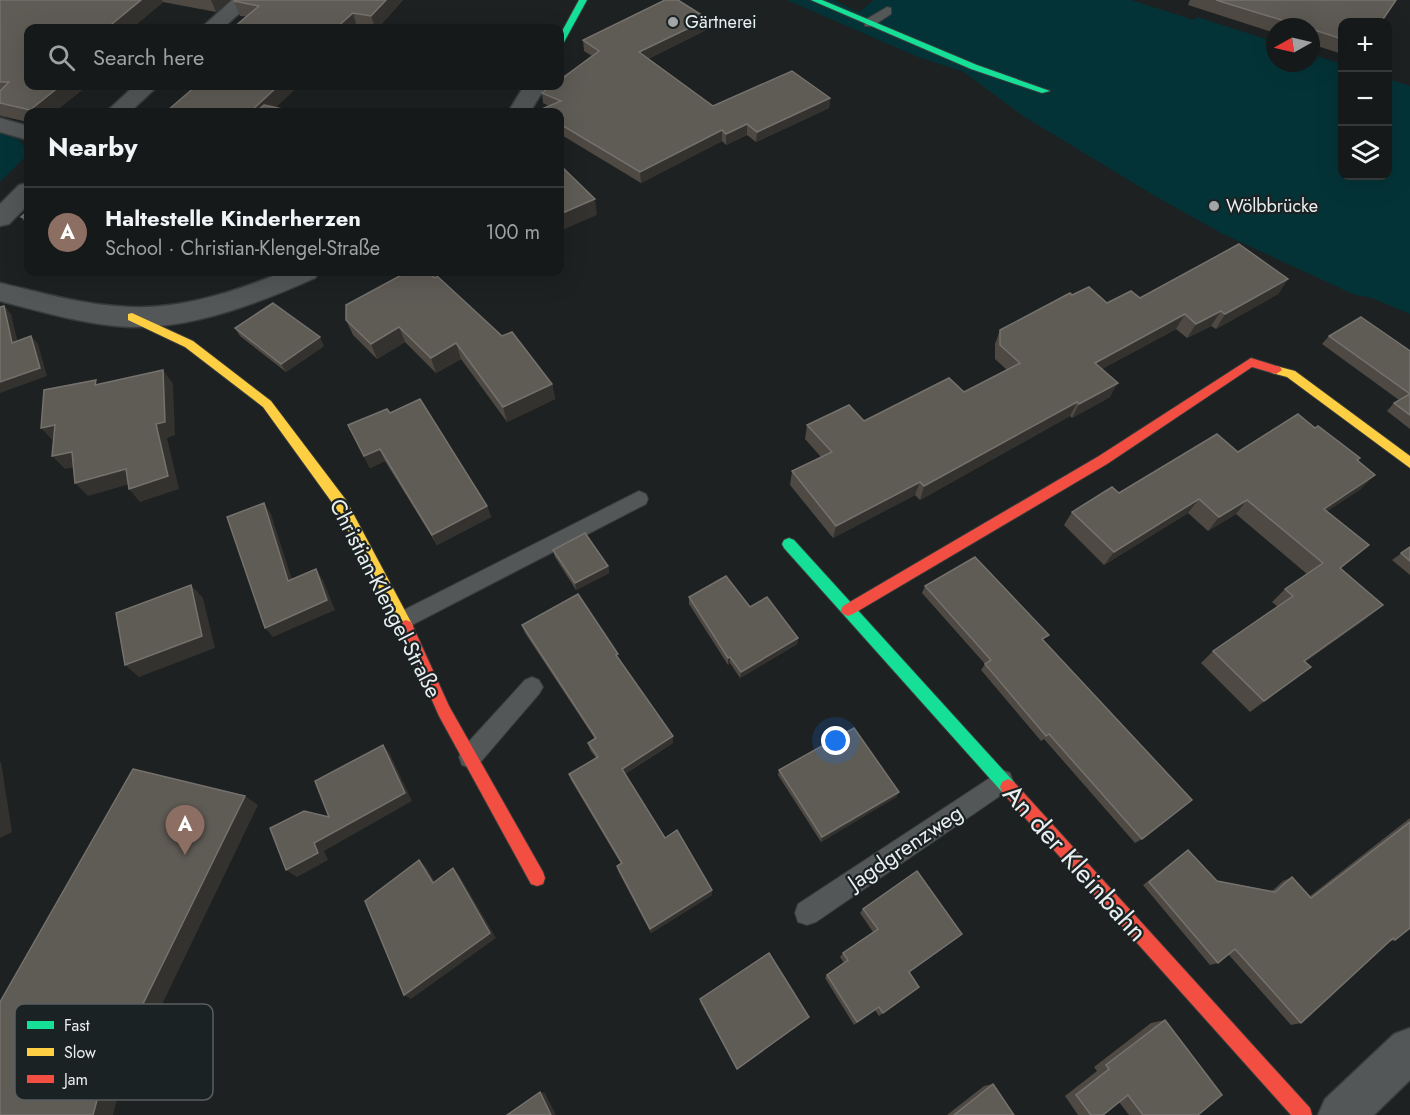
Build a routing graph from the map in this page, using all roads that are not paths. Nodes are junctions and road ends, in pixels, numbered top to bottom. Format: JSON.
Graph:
{"nodes":[{"id":1,"x":244,"y":0,"type":"edge"},
{"id":2,"x":583,"y":0,"type":"edge"},
{"id":3,"x":815,"y":0,"type":"edge"},
{"id":4,"x":887,"y":11,"type":"dead end"},
{"id":5,"x":869,"y":23,"type":"junction"},
{"id":6,"x":216,"y":24,"type":"edge"},
{"id":7,"x":564,"y":35,"type":"edge"},
{"id":8,"x":142,"y":90,"type":"edge"},
{"id":9,"x":533,"y":90,"type":"edge"},
{"id":10,"x":1045,"y":91,"type":"dead end"},
{"id":11,"x":122,"y":108,"type":"edge"},
{"id":12,"x":521,"y":108,"type":"edge"},
{"id":13,"x":0,"y":125,"type":"edge"},
{"id":14,"x":24,"y":132,"type":"edge"},
{"id":15,"x":24,"y":195,"type":"edge"},
{"id":16,"x":0,"y":218,"type":"edge"},
{"id":17,"x":295,"y":276,"type":"edge"},
{"id":18,"x":0,"y":292,"type":"edge"},
{"id":19,"x":132,"y":317,"type":"junction"},
{"id":20,"x":1410,"y":463,"type":"edge"},
{"id":21,"x":639,"y":499,"type":"dead end"},
{"id":22,"x":789,"y":544,"type":"dead end"},
{"id":23,"x":848,"y":610,"type":"junction"},
{"id":24,"x":403,"y":620,"type":"junction"},
{"id":25,"x":532,"y":687,"type":"dead end"},
{"id":26,"x":470,"y":757,"type":"junction"},
{"id":27,"x":1002,"y":781,"type":"junction"},
{"id":28,"x":537,"y":878,"type":"dead end"},
{"id":29,"x":807,"y":913,"type":"dead end"},
{"id":30,"x":1410,"y":1050,"type":"edge"},
{"id":31,"x":1309,"y":1114,"type":"edge"}],
"edges":[{"from":1,"to":6,"type":"street"},
{"from":2,"to":7,"type":"street"},
{"from":3,"to":5,"type":"street"},
{"from":4,"to":5,"type":"lane"},
{"from":5,"to":10,"type":"street"},
{"from":8,"to":11,"type":"street"},
{"from":9,"to":12,"type":"street"},
{"from":13,"to":14,"type":"street"},
{"from":15,"to":16,"type":"street"},
{"from":17,"to":19,"type":"street","name":"Christian-Klengel-Straße"},
{"from":18,"to":19,"type":"street","name":"Christian-Klengel-Straße"},
{"from":19,"to":24,"type":"street","name":"Christian-Klengel-Straße"},
{"from":20,"to":23,"type":"street"},
{"from":21,"to":24,"type":"lane"},
{"from":22,"to":23,"type":"street","name":"An der Kleinbahn"},
{"from":23,"to":27,"type":"street","name":"An der Kleinbahn"},
{"from":24,"to":26,"type":"street","name":"Christian-Klengel-Straße"},
{"from":25,"to":26,"type":"lane"},
{"from":26,"to":28,"type":"street","name":"Christian-Klengel-Straße"},
{"from":27,"to":29,"type":"lane","name":"Jagdgrenzweg"},
{"from":27,"to":31,"type":"street","name":"An der Kleinbahn"},
{"from":30,"to":31,"type":"street","name":"An der Kleinbahn"}]}
